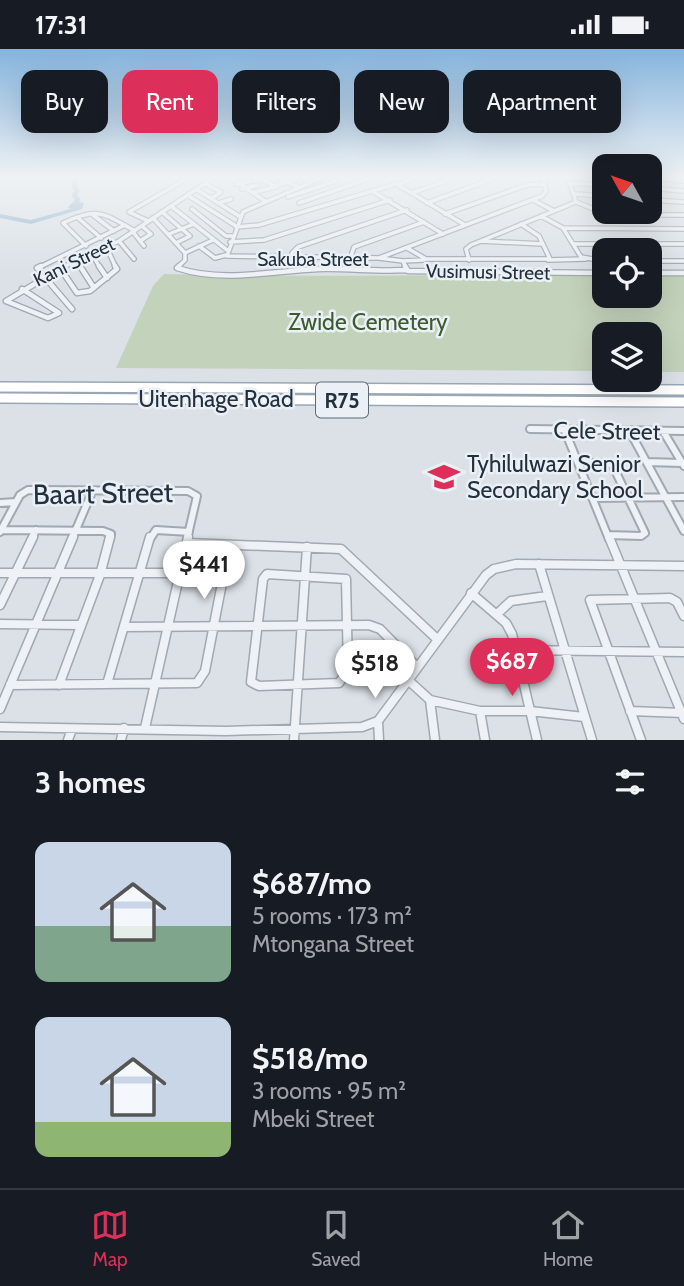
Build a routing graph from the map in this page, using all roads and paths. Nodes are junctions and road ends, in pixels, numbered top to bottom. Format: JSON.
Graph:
{"nodes":[{"id":1,"x":132,"y":210,"type":"edge"},
{"id":2,"x":165,"y":210,"type":"edge"},
{"id":3,"x":177,"y":210,"type":"edge"},
{"id":4,"x":189,"y":210,"type":"edge"},
{"id":5,"x":194,"y":210,"type":"edge"},
{"id":6,"x":211,"y":210,"type":"edge"},
{"id":7,"x":229,"y":210,"type":"edge"},
{"id":8,"x":249,"y":210,"type":"edge"},
{"id":9,"x":308,"y":210,"type":"edge"},
{"id":10,"x":358,"y":210,"type":"edge"},
{"id":11,"x":407,"y":210,"type":"joint"},
{"id":12,"x":439,"y":210,"type":"edge"},
{"id":13,"x":456,"y":210,"type":"edge"},
{"id":14,"x":505,"y":210,"type":"edge"},
{"id":15,"x":597,"y":210,"type":"edge"},
{"id":16,"x":554,"y":211,"type":"edge"},
{"id":17,"x":162,"y":212,"type":"junction"},
{"id":18,"x":181,"y":213,"type":"junction"},
{"id":19,"x":217,"y":214,"type":"junction"},
{"id":20,"x":445,"y":214,"type":"junction"},
{"id":21,"x":93,"y":215,"type":"junction"},
{"id":22,"x":684,"y":215,"type":"edge"},
{"id":23,"x":239,"y":216,"type":"junction"},
{"id":24,"x":541,"y":216,"type":"junction"},
{"id":25,"x":76,"y":217,"type":"junction"},
{"id":26,"x":204,"y":218,"type":"junction"},
{"id":27,"x":150,"y":220,"type":"junction"},
{"id":28,"x":424,"y":222,"type":"junction"},
{"id":29,"x":193,"y":223,"type":"junction"},
{"id":30,"x":522,"y":224,"type":"junction"},
{"id":31,"x":465,"y":225,"type":"junction"},
{"id":32,"x":123,"y":226,"type":"junction"},
{"id":33,"x":142,"y":226,"type":"junction"},
{"id":34,"x":236,"y":227,"type":"junction"},
{"id":35,"x":563,"y":228,"type":"junction"},
{"id":36,"x":182,"y":229,"type":"junction"},
{"id":37,"x":684,"y":229,"type":"edge"},
{"id":38,"x":114,"y":231,"type":"junction"},
{"id":39,"x":134,"y":231,"type":"junction"},
{"id":40,"x":169,"y":234,"type":"junction"},
{"id":41,"x":443,"y":234,"type":"junction"},
{"id":42,"x":232,"y":236,"type":"junction"},
{"id":43,"x":101,"y":238,"type":"junction"},
{"id":44,"x":213,"y":240,"type":"junction"},
{"id":45,"x":119,"y":241,"type":"junction"},
{"id":46,"x":140,"y":241,"type":"junction"},
{"id":47,"x":481,"y":241,"type":"junction"},
{"id":48,"x":178,"y":242,"type":"junction"},
{"id":49,"x":230,"y":242,"type":"junction"},
{"id":50,"x":543,"y":244,"type":"junction"},
{"id":51,"x":573,"y":244,"type":"junction"},
{"id":52,"x":684,"y":244,"type":"edge"},
{"id":53,"x":86,"y":246,"type":"junction"},
{"id":54,"x":144,"y":246,"type":"dead end"},
{"id":55,"x":199,"y":246,"type":"junction"},
{"id":56,"x":107,"y":248,"type":"junction"},
{"id":57,"x":407,"y":248,"type":"junction"},
{"id":58,"x":227,"y":252,"type":"junction"},
{"id":59,"x":186,"y":253,"type":"junction"},
{"id":60,"x":92,"y":254,"type":"junction"},
{"id":61,"x":218,"y":258,"type":"junction"},
{"id":62,"x":379,"y":258,"type":"junction"},
{"id":63,"x":134,"y":259,"type":"dead end"},
{"id":64,"x":292,"y":259,"type":"junction"},
{"id":65,"x":318,"y":259,"type":"junction"},
{"id":66,"x":351,"y":259,"type":"junction"},
{"id":67,"x":426,"y":259,"type":"junction"},
{"id":68,"x":469,"y":260,"type":"junction"},
{"id":69,"x":548,"y":260,"type":"junction"},
{"id":70,"x":587,"y":260,"type":"junction"},
{"id":71,"x":592,"y":260,"type":"edge"},
{"id":72,"x":77,"y":261,"type":"junction"},
{"id":73,"x":403,"y":261,"type":"junction"},
{"id":74,"x":662,"y":261,"type":"edge"},
{"id":75,"x":684,"y":261,"type":"edge"},
{"id":76,"x":60,"y":268,"type":"junction"},
{"id":77,"x":317,"y":269,"type":"junction"},
{"id":78,"x":406,"y":270,"type":"junction"},
{"id":79,"x":210,"y":273,"type":"junction"},
{"id":80,"x":592,"y":273,"type":"edge"},
{"id":81,"x":662,"y":273,"type":"edge"},
{"id":82,"x":684,"y":273,"type":"edge"},
{"id":83,"x":45,"y":275,"type":"junction"},
{"id":84,"x":107,"y":278,"type":"junction"},
{"id":85,"x":94,"y":288,"type":"junction"},
{"id":86,"x":22,"y":289,"type":"junction"},
{"id":87,"x":80,"y":295,"type":"joint"},
{"id":88,"x":72,"y":309,"type":"dead end"},
{"id":89,"x":0,"y":387,"type":"edge"},
{"id":90,"x":684,"y":390,"type":"edge"},
{"id":91,"x":0,"y":398,"type":"edge"},
{"id":92,"x":684,"y":402,"type":"edge"},
{"id":93,"x":530,"y":429,"type":"dead end"},
{"id":94,"x":629,"y":430,"type":"junction"},
{"id":95,"x":565,"y":431,"type":"junction"},
{"id":96,"x":663,"y":431,"type":"junction"},
{"id":97,"x":684,"y":432,"type":"edge"},
{"id":98,"x":578,"y":462,"type":"junction"},
{"id":99,"x":647,"y":462,"type":"junction"},
{"id":100,"x":683,"y":464,"type":"edge"},
{"id":101,"x":92,"y":492,"type":"junction"},
{"id":102,"x":664,"y":497,"type":"junction"},
{"id":103,"x":684,"y":497,"type":"edge"},
{"id":104,"x":592,"y":498,"type":"junction"},
{"id":105,"x":630,"y":498,"type":"junction"},
{"id":106,"x":16,"y":502,"type":"junction"},
{"id":107,"x":0,"y":503,"type":"edge"},
{"id":108,"x":36,"y":530,"type":"junction"},
{"id":109,"x":75,"y":530,"type":"junction"},
{"id":110,"x":1,"y":531,"type":"edge"},
{"id":111,"x":684,"y":531,"type":"edge"},
{"id":112,"x":189,"y":532,"type":"junction"},
{"id":113,"x":608,"y":535,"type":"junction"},
{"id":114,"x":187,"y":543,"type":"junction"},
{"id":115,"x":307,"y":547,"type":"junction"},
{"id":116,"x":539,"y":564,"type":"junction"},
{"id":117,"x":620,"y":566,"type":"junction"},
{"id":118,"x":684,"y":566,"type":"edge"},
{"id":119,"x":0,"y":573,"type":"edge"},
{"id":120,"x":181,"y":573,"type":"junction"},
{"id":121,"x":16,"y":575,"type":"junction"},
{"id":122,"x":57,"y":575,"type":"junction"},
{"id":123,"x":100,"y":575,"type":"junction"},
{"id":124,"x":140,"y":575,"type":"junction"},
{"id":125,"x":305,"y":575,"type":"junction"},
{"id":126,"x":471,"y":593,"type":"junction"},
{"id":127,"x":547,"y":596,"type":"junction"},
{"id":128,"x":633,"y":599,"type":"junction"},
{"id":129,"x":0,"y":605,"type":"edge"},
{"id":130,"x":497,"y":614,"type":"junction"},
{"id":131,"x":684,"y":616,"type":"edge"},
{"id":132,"x":0,"y":624,"type":"edge"},
{"id":133,"x":35,"y":625,"type":"junction"},
{"id":134,"x":80,"y":625,"type":"junction"},
{"id":135,"x":214,"y":625,"type":"junction"},
{"id":136,"x":257,"y":625,"type":"junction"},
{"id":137,"x":302,"y":625,"type":"junction"},
{"id":138,"x":348,"y":625,"type":"junction"},
{"id":139,"x":168,"y":626,"type":"junction"},
{"id":140,"x":125,"y":627,"type":"junction"},
{"id":141,"x":437,"y":639,"type":"junction"},
{"id":142,"x":516,"y":650,"type":"junction"},
{"id":143,"x":563,"y":651,"type":"junction"},
{"id":144,"x":607,"y":651,"type":"junction"},
{"id":145,"x":655,"y":652,"type":"junction"},
{"id":146,"x":684,"y":652,"type":"edge"},
{"id":147,"x":418,"y":667,"type":"junction"},
{"id":148,"x":408,"y":680,"type":"junction"},
{"id":149,"x":107,"y":684,"type":"junction"},
{"id":150,"x":155,"y":684,"type":"junction"},
{"id":151,"x":10,"y":685,"type":"junction"},
{"id":152,"x":59,"y":685,"type":"junction"},
{"id":153,"x":299,"y":685,"type":"junction"},
{"id":154,"x":430,"y":700,"type":"junction"},
{"id":155,"x":0,"y":709,"type":"edge"},
{"id":156,"x":480,"y":711,"type":"junction"},
{"id":157,"x":530,"y":711,"type":"junction"},
{"id":158,"x":630,"y":711,"type":"junction"},
{"id":159,"x":683,"y":715,"type":"edge"},
{"id":160,"x":584,"y":717,"type":"junction"},
{"id":161,"x":378,"y":721,"type":"junction"},
{"id":162,"x":0,"y":727,"type":"edge"},
{"id":163,"x":124,"y":728,"type":"junction"},
{"id":164,"x":145,"y":728,"type":"junction"},
{"id":165,"x":296,"y":728,"type":"junction"},
{"id":166,"x":72,"y":729,"type":"junction"},
{"id":167,"x":226,"y":735,"type":"edge"},
{"id":168,"x":68,"y":740,"type":"edge"},
{"id":169,"x":121,"y":740,"type":"edge"},
{"id":170,"x":295,"y":740,"type":"edge"},
{"id":171,"x":379,"y":740,"type":"edge"},
{"id":172,"x":435,"y":740,"type":"edge"},
{"id":173,"x":485,"y":740,"type":"edge"},
{"id":174,"x":537,"y":740,"type":"edge"},
{"id":175,"x":592,"y":740,"type":"edge"},
{"id":176,"x":641,"y":740,"type":"edge"}],
"edges":[{"from":1,"to":27,"type":"street"},
{"from":2,"to":17,"type":"street","name":"Kani Street"},
{"from":3,"to":18,"type":"street"},
{"from":4,"to":18,"type":"street"},
{"from":5,"to":26,"type":"street"},
{"from":6,"to":19,"type":"street"},
{"from":7,"to":23,"type":"street"},
{"from":8,"to":23,"type":"street"},
{"from":9,"to":34,"type":"street"},
{"from":10,"to":49,"type":"street"},
{"from":11,"to":28,"type":"street"},
{"from":11,"to":64,"type":"street"},
{"from":12,"to":20,"type":"street"},
{"from":13,"to":20,"type":"street"},
{"from":14,"to":31,"type":"street","name":"Sakuba Street"},
{"from":15,"to":22,"type":"street"},
{"from":16,"to":24,"type":"street"},
{"from":17,"to":27,"type":"street","name":"Kani Street"},
{"from":17,"to":36,"type":"street"},
{"from":18,"to":29,"type":"street"},
{"from":19,"to":26,"type":"street"},
{"from":19,"to":34,"type":"street"},
{"from":20,"to":31,"type":"street"},
{"from":21,"to":25,"type":"street"},
{"from":21,"to":32,"type":"street"},
{"from":21,"to":38,"type":"street"},
{"from":23,"to":34,"type":"street","name":"Sakuba Street"},
{"from":24,"to":30,"type":"street"},
{"from":24,"to":35,"type":"street"},
{"from":25,"to":43,"type":"street"},
{"from":25,"to":53,"type":"street"},
{"from":26,"to":29,"type":"street"},
{"from":26,"to":42,"type":"street"},
{"from":27,"to":33,"type":"street","name":"Kani Street"},
{"from":27,"to":40,"type":"street"},
{"from":28,"to":41,"type":"street"},
{"from":28,"to":66,"type":"street"},
{"from":29,"to":36,"type":"street"},
{"from":29,"to":44,"type":"street"},
{"from":30,"to":47,"type":"street"},
{"from":30,"to":50,"type":"street"},
{"from":31,"to":41,"type":"street","name":"Sakuba Street"},
{"from":32,"to":38,"type":"street"},
{"from":32,"to":39,"type":"street"},
{"from":33,"to":39,"type":"street","name":"Kani Street"},
{"from":33,"to":46,"type":"street"},
{"from":34,"to":42,"type":"street","name":"Sakuba Street"},
{"from":35,"to":37,"type":"street"},
{"from":35,"to":51,"type":"street"},
{"from":36,"to":40,"type":"street"},
{"from":36,"to":48,"type":"street"},
{"from":38,"to":43,"type":"street"},
{"from":39,"to":45,"type":"street","name":"Kani Street"},
{"from":39,"to":46,"type":"street"},
{"from":40,"to":48,"type":"street"},
{"from":41,"to":57,"type":"street","name":"Sakuba Street"},
{"from":42,"to":49,"type":"street","name":"Sakuba Street"},
{"from":43,"to":53,"type":"street"},
{"from":44,"to":55,"type":"street"},
{"from":44,"to":58,"type":"street"},
{"from":45,"to":56,"type":"street","name":"Kani Street"},
{"from":45,"to":63,"type":"street"},
{"from":46,"to":54,"type":"street"},
{"from":47,"to":50,"type":"street"},
{"from":47,"to":68,"type":"street"},
{"from":48,"to":59,"type":"street"},
{"from":49,"to":58,"type":"street","name":"Sakuba Street"},
{"from":50,"to":69,"type":"street"},
{"from":51,"to":52,"type":"street"},
{"from":51,"to":70,"type":"street"},
{"from":53,"to":83,"type":"street"},
{"from":55,"to":59,"type":"street"},
{"from":55,"to":61,"type":"street"},
{"from":56,"to":60,"type":"street","name":"Kani Street"},
{"from":56,"to":84,"type":"street"},
{"from":57,"to":62,"type":"street","name":"Sakuba Street"},
{"from":57,"to":67,"type":"street"},
{"from":58,"to":61,"type":"street"},
{"from":58,"to":64,"type":"street","name":"Sakuba Street"},
{"from":59,"to":79,"type":"street"},
{"from":60,"to":72,"type":"street","name":"Kani Street"},
{"from":60,"to":84,"type":"street"},
{"from":61,"to":79,"type":"street"},
{"from":62,"to":66,"type":"street","name":"Sakuba Street"},
{"from":62,"to":73,"type":"street","name":"Vusimusi Street"},
{"from":64,"to":65,"type":"street","name":"Sakuba Street"},
{"from":65,"to":66,"type":"street","name":"Sakuba Street"},
{"from":65,"to":77,"type":"street"},
{"from":67,"to":68,"type":"street"},
{"from":67,"to":73,"type":"street"},
{"from":68,"to":69,"type":"street"},
{"from":69,"to":70,"type":"street"},
{"from":70,"to":71,"type":"street"},
{"from":72,"to":76,"type":"street","name":"Kani Street"},
{"from":72,"to":85,"type":"street"},
{"from":73,"to":78,"type":"street","name":"Vusimusi Street"},
{"from":74,"to":75,"type":"street"},
{"from":76,"to":83,"type":"street","name":"Kani Street"},
{"from":76,"to":87,"type":"street"},
{"from":77,"to":78,"type":"street"},
{"from":77,"to":79,"type":"street"},
{"from":78,"to":80,"type":"street","name":"Vusimusi Street"},
{"from":81,"to":82,"type":"street"},
{"from":83,"to":86,"type":"street","name":"Kani Street"},
{"from":83,"to":88,"type":"street"},
{"from":84,"to":85,"type":"street"},
{"from":85,"to":87,"type":"street"},
{"from":86,"to":86,"type":"street","name":"Kani Street"},
{"from":89,"to":90,"type":"main road","name":"Uitenhage Road","number":"R75"},
{"from":91,"to":92,"type":"main road","name":"Uitenhage Road","number":"R75"},
{"from":93,"to":95,"type":"street","name":"Cele Street"},
{"from":94,"to":95,"type":"street","name":"Cele Street"},
{"from":94,"to":96,"type":"street","name":"Cele Street"},
{"from":94,"to":99,"type":"street"},
{"from":95,"to":98,"type":"street"},
{"from":96,"to":97,"type":"street","name":"Cele Street"},
{"from":96,"to":100,"type":"street"},
{"from":98,"to":104,"type":"street"},
{"from":98,"to":105,"type":"street"},
{"from":99,"to":100,"type":"street"},
{"from":99,"to":102,"type":"street"},
{"from":101,"to":106,"type":"street","name":"Baart Street"},
{"from":101,"to":109,"type":"street"},
{"from":101,"to":112,"type":"street","name":"Baart Street"},
{"from":102,"to":103,"type":"street"},
{"from":102,"to":105,"type":"street"},
{"from":102,"to":111,"type":"street"},
{"from":104,"to":105,"type":"street"},
{"from":104,"to":113,"type":"street"},
{"from":105,"to":113,"type":"street"},
{"from":106,"to":107,"type":"street","name":"Baart Street"},
{"from":106,"to":110,"type":"street","name":"Baart Street"},
{"from":108,"to":109,"type":"street"},
{"from":108,"to":110,"type":"street"},
{"from":108,"to":121,"type":"street"},
{"from":109,"to":122,"type":"street"},
{"from":109,"to":123,"type":"street"},
{"from":112,"to":114,"type":"street","name":"Baart Street"},
{"from":112,"to":124,"type":"street","name":"Baart Street"},
{"from":113,"to":117,"type":"street"},
{"from":114,"to":115,"type":"street"},
{"from":114,"to":120,"type":"street","name":"Baart Street"},
{"from":115,"to":125,"type":"street"},
{"from":115,"to":141,"type":"street"},
{"from":116,"to":117,"type":"street"},
{"from":116,"to":126,"type":"street"},
{"from":116,"to":127,"type":"street"},
{"from":117,"to":118,"type":"street"},
{"from":117,"to":128,"type":"street"},
{"from":119,"to":121,"type":"street"},
{"from":120,"to":124,"type":"street"},
{"from":120,"to":135,"type":"street"},
{"from":120,"to":139,"type":"street","name":"Baart Street"},
{"from":121,"to":122,"type":"street"},
{"from":121,"to":129,"type":"street"},
{"from":122,"to":123,"type":"street"},
{"from":122,"to":133,"type":"street"},
{"from":123,"to":124,"type":"street"},
{"from":123,"to":134,"type":"street"},
{"from":124,"to":140,"type":"street","name":"Baart Street"},
{"from":125,"to":136,"type":"street"},
{"from":125,"to":137,"type":"street"},
{"from":125,"to":138,"type":"street"},
{"from":126,"to":130,"type":"street"},
{"from":126,"to":141,"type":"street"},
{"from":127,"to":130,"type":"street"},
{"from":127,"to":143,"type":"street"},
{"from":128,"to":131,"type":"street"},
{"from":128,"to":144,"type":"street"},
{"from":128,"to":145,"type":"street"},
{"from":130,"to":142,"type":"street"},
{"from":132,"to":133,"type":"street"},
{"from":133,"to":134,"type":"street"},
{"from":133,"to":151,"type":"street"},
{"from":134,"to":152,"type":"street"},
{"from":135,"to":136,"type":"street"},
{"from":135,"to":139,"type":"street"},
{"from":135,"to":150,"type":"street"},
{"from":136,"to":137,"type":"street"},
{"from":136,"to":153,"type":"street"},
{"from":137,"to":138,"type":"street"},
{"from":137,"to":153,"type":"street"},
{"from":138,"to":147,"type":"street"},
{"from":138,"to":153,"type":"street"},
{"from":139,"to":140,"type":"street"},
{"from":139,"to":150,"type":"street","name":"Baart Street"},
{"from":140,"to":149,"type":"street","name":"Baart Street"},
{"from":141,"to":147,"type":"street"},
{"from":142,"to":143,"type":"street"},
{"from":142,"to":157,"type":"street"},
{"from":143,"to":144,"type":"street"},
{"from":143,"to":160,"type":"street"},
{"from":144,"to":145,"type":"street"},
{"from":144,"to":158,"type":"street"},
{"from":145,"to":146,"type":"street"},
{"from":145,"to":159,"type":"street"},
{"from":147,"to":148,"type":"street"},
{"from":148,"to":154,"type":"street"},
{"from":148,"to":161,"type":"street"},
{"from":149,"to":150,"type":"street"},
{"from":149,"to":152,"type":"street"},
{"from":150,"to":164,"type":"street","name":"Baart Street"},
{"from":151,"to":152,"type":"street"},
{"from":151,"to":155,"type":"street"},
{"from":153,"to":165,"type":"street"},
{"from":154,"to":156,"type":"street"},
{"from":154,"to":172,"type":"street"},
{"from":156,"to":157,"type":"street"},
{"from":156,"to":173,"type":"street"},
{"from":157,"to":160,"type":"street"},
{"from":157,"to":174,"type":"street"},
{"from":158,"to":159,"type":"street"},
{"from":158,"to":176,"type":"street"},
{"from":160,"to":175,"type":"street"},
{"from":161,"to":165,"type":"street"},
{"from":161,"to":171,"type":"street"},
{"from":162,"to":166,"type":"street"},
{"from":163,"to":164,"type":"street"},
{"from":163,"to":166,"type":"street"},
{"from":163,"to":169,"type":"street"},
{"from":164,"to":167,"type":"street"},
{"from":165,"to":167,"type":"street"},
{"from":165,"to":170,"type":"street"},
{"from":166,"to":168,"type":"street"}]}
